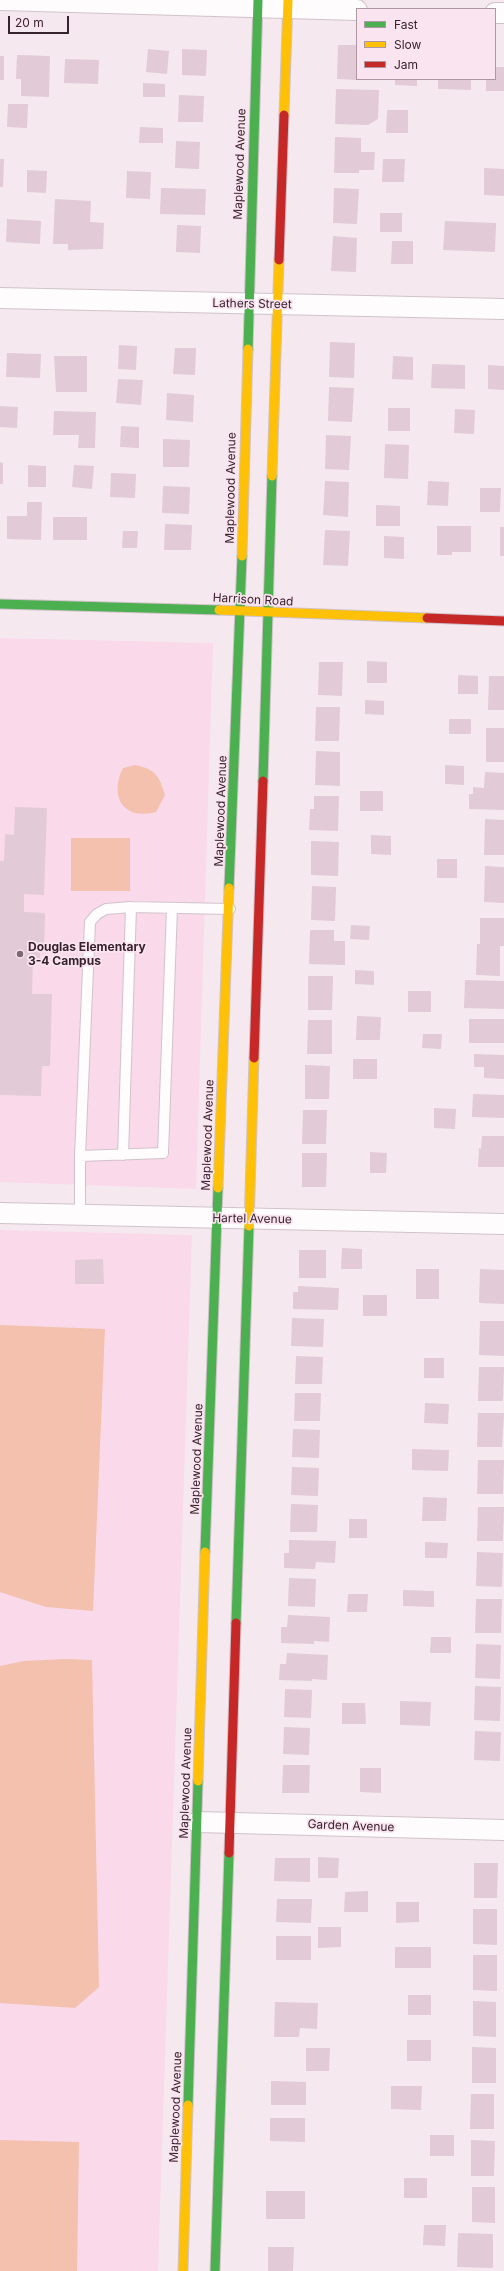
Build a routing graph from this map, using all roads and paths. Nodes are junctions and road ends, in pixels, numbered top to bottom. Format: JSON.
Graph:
{"nodes":[{"id":1,"x":0,"y":0,"type":"edge"},
{"id":2,"x":258,"y":3,"type":"edge"},
{"id":3,"x":288,"y":4,"type":"edge"},
{"id":4,"x":356,"y":10,"type":"edge"},
{"id":5,"x":0,"y":298,"type":"edge"},
{"id":6,"x":248,"y":304,"type":"junction"},
{"id":7,"x":278,"y":305,"type":"junction"},
{"id":8,"x":504,"y":310,"type":"edge"},
{"id":9,"x":0,"y":604,"type":"edge"},
{"id":10,"x":240,"y":611,"type":"junction"},
{"id":11,"x":267,"y":611,"type":"junction"},
{"id":12,"x":504,"y":621,"type":"edge"},
{"id":13,"x":131,"y":907,"type":"junction"},
{"id":14,"x":172,"y":908,"type":"junction"},
{"id":15,"x":230,"y":909,"type":"junction"},
{"id":16,"x":123,"y":1155,"type":"junction"},
{"id":17,"x":80,"y":1156,"type":"junction"},
{"id":18,"x":0,"y":1213,"type":"edge"},
{"id":19,"x":80,"y":1215,"type":"junction"},
{"id":20,"x":217,"y":1218,"type":"junction"},
{"id":21,"x":250,"y":1219,"type":"junction"},
{"id":22,"x":504,"y":1224,"type":"edge"},
{"id":23,"x":203,"y":1602,"type":"junction"},
{"id":24,"x":216,"y":1602,"type":"dead end"},
{"id":25,"x":197,"y":1822,"type":"junction"},
{"id":26,"x":229,"y":1822,"type":"junction"},
{"id":27,"x":504,"y":1830,"type":"edge"},
{"id":28,"x":183,"y":2271,"type":"edge"},
{"id":29,"x":215,"y":2271,"type":"edge"}],
"edges":[{"from":1,"to":2,"type":"street"},
{"from":2,"to":3,"type":"street"},
{"from":2,"to":6,"type":"street","name":"Maplewood Avenue"},
{"from":3,"to":4,"type":"street"},
{"from":3,"to":7,"type":"street"},
{"from":5,"to":6,"type":"street","name":"Lathers Street"},
{"from":6,"to":7,"type":"street","name":"Lathers Street"},
{"from":6,"to":10,"type":"street","name":"Maplewood Avenue"},
{"from":7,"to":8,"type":"street","name":"Lathers Street"},
{"from":7,"to":11,"type":"street"},
{"from":9,"to":10,"type":"street","name":"Harrison Road"},
{"from":10,"to":11,"type":"street","name":"Harrison Road"},
{"from":10,"to":15,"type":"street","name":"Maplewood Avenue"},
{"from":11,"to":12,"type":"street","name":"Harrison Road"},
{"from":11,"to":21,"type":"street"},
{"from":13,"to":14,"type":"lane"},
{"from":13,"to":16,"type":"lane"},
{"from":13,"to":17,"type":"lane"},
{"from":14,"to":15,"type":"lane"},
{"from":14,"to":16,"type":"lane"},
{"from":15,"to":20,"type":"street","name":"Maplewood Avenue"},
{"from":16,"to":17,"type":"lane"},
{"from":17,"to":19,"type":"lane"},
{"from":18,"to":19,"type":"street","name":"Hartel Avenue"},
{"from":19,"to":20,"type":"street","name":"Hartel Avenue"},
{"from":20,"to":21,"type":"street","name":"Hartel Avenue"},
{"from":20,"to":23,"type":"street","name":"Maplewood Avenue"},
{"from":21,"to":22,"type":"street","name":"Hartel Avenue"},
{"from":21,"to":26,"type":"street"},
{"from":23,"to":24,"type":"street"},
{"from":23,"to":25,"type":"street","name":"Maplewood Avenue"},
{"from":25,"to":26,"type":"street","name":"Garden Avenue"},
{"from":25,"to":28,"type":"street","name":"Maplewood Avenue"},
{"from":26,"to":27,"type":"street","name":"Garden Avenue"},
{"from":26,"to":29,"type":"street"}]}
